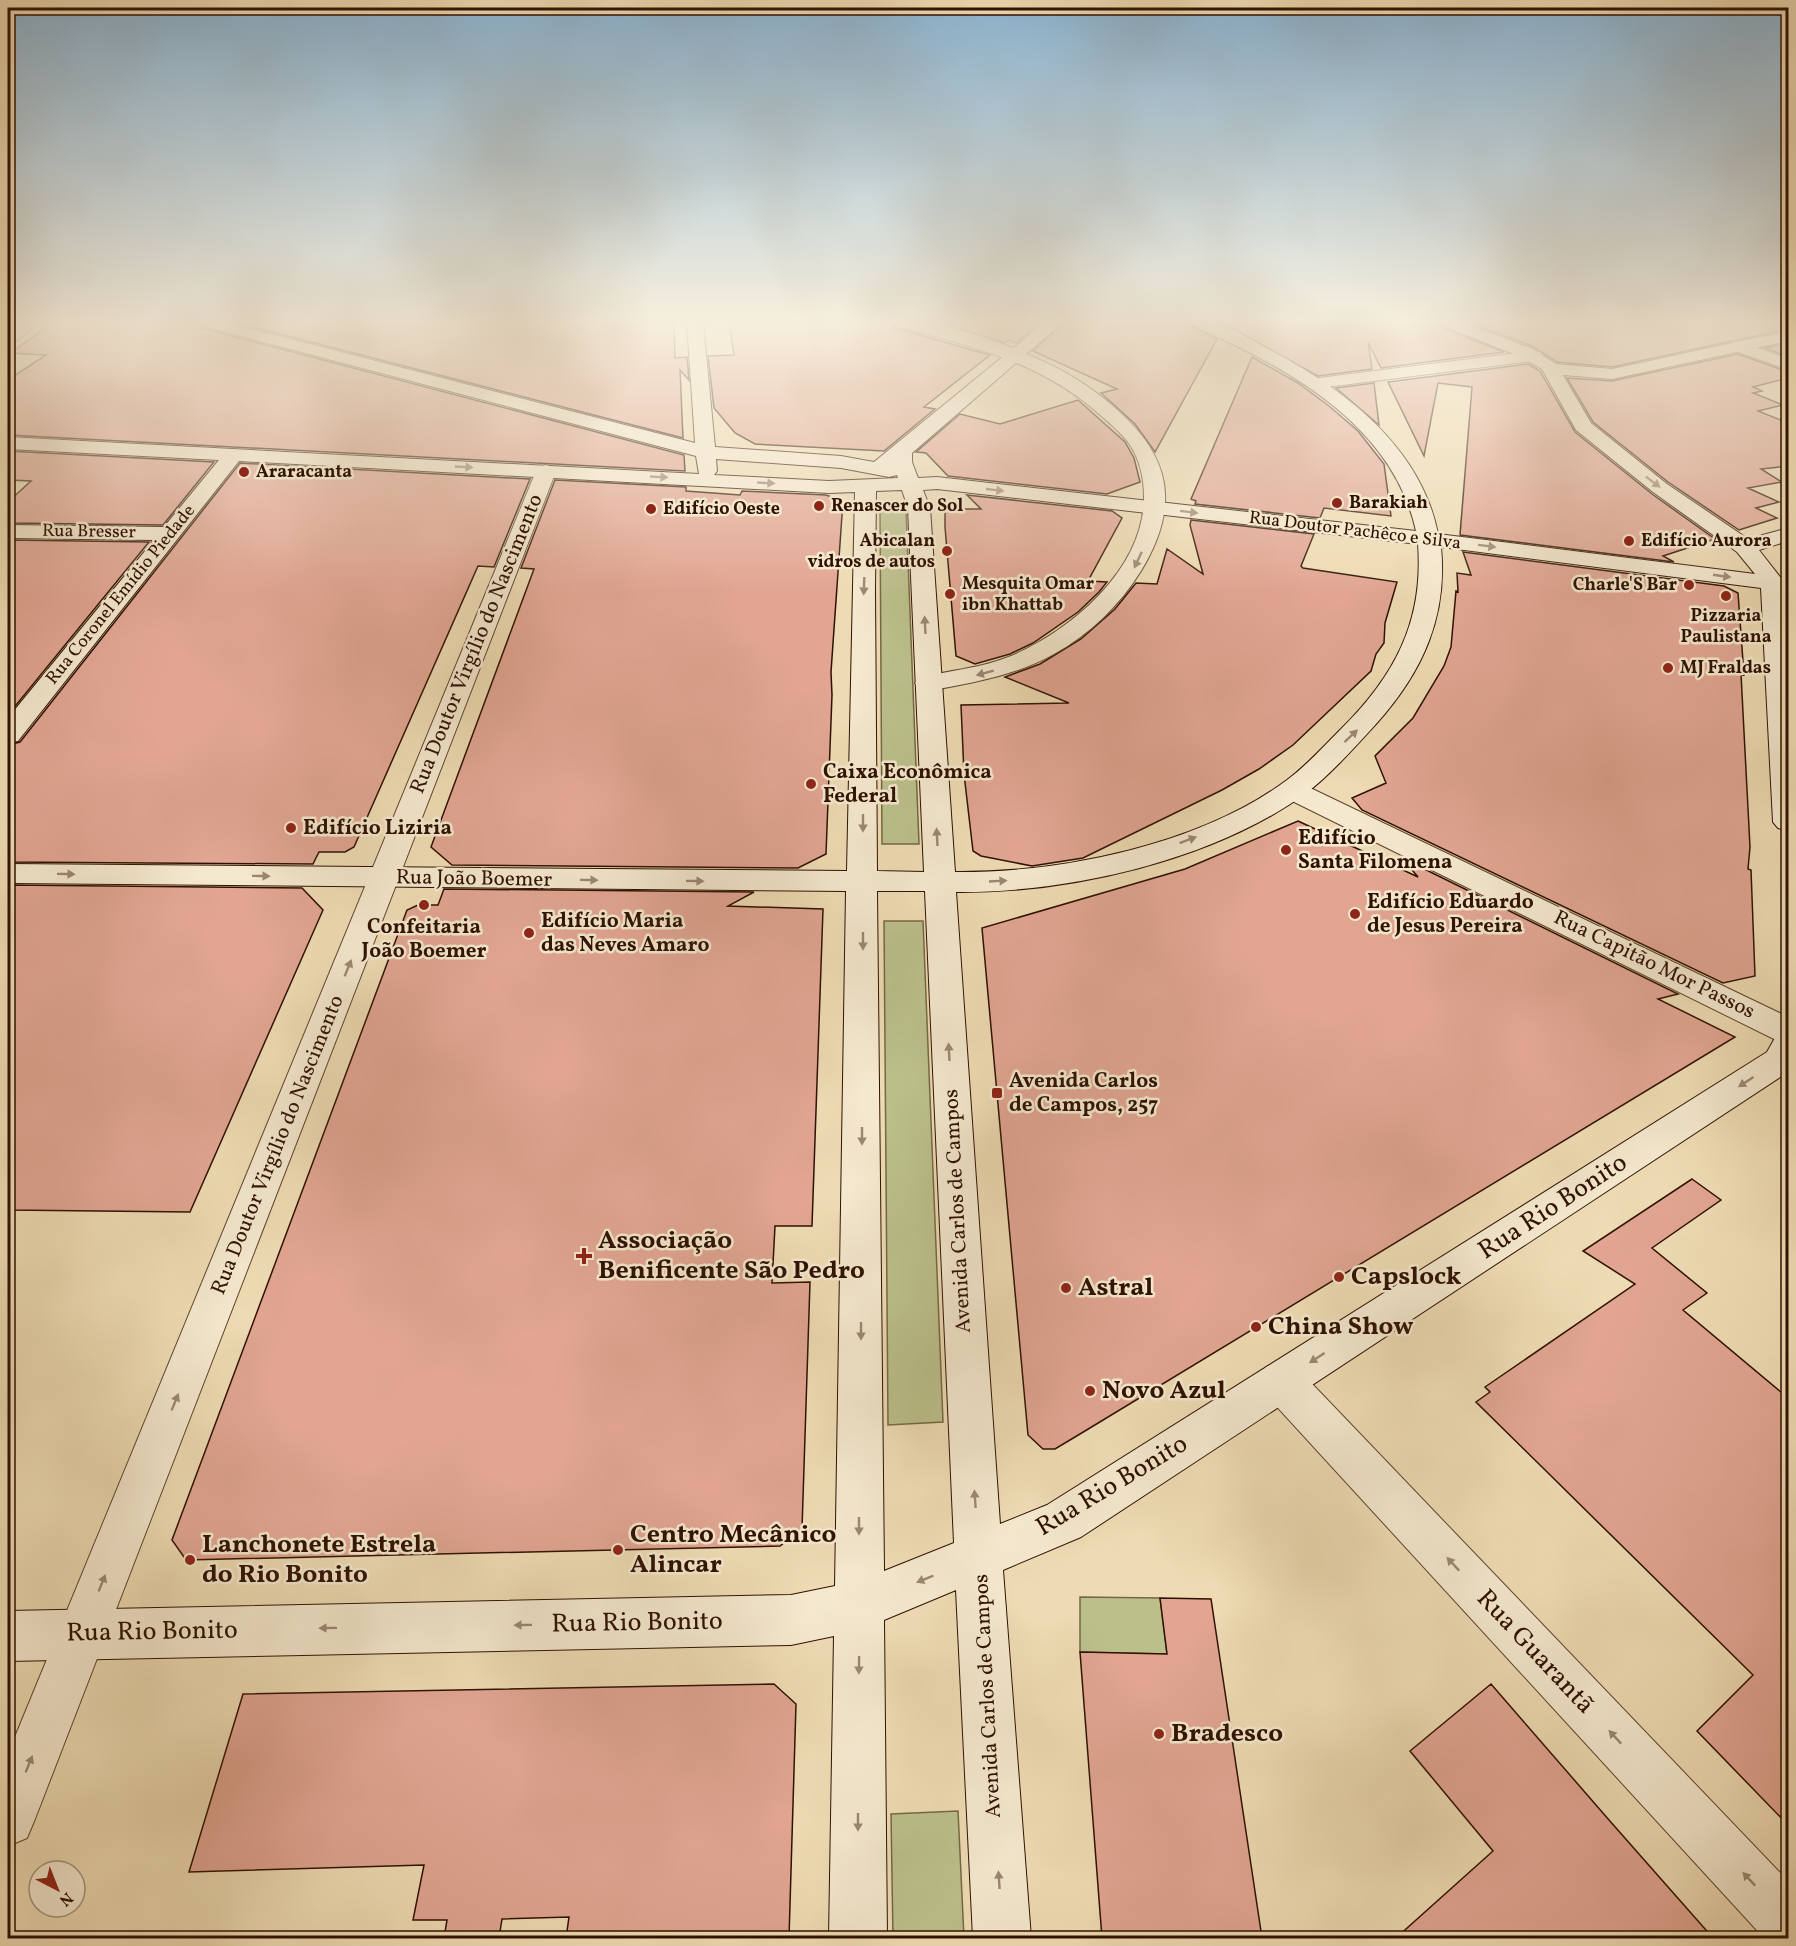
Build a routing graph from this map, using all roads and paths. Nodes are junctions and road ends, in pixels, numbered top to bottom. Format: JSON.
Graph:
{"nodes":[{"id":1,"x":558,"y":414,"type":"edge"},
{"id":2,"x":702,"y":414,"type":"edge"},
{"id":3,"x":946,"y":414,"type":"edge"},
{"id":4,"x":1110,"y":414,"type":"edge"},
{"id":5,"x":1353,"y":414,"type":"edge"},
{"id":6,"x":1576,"y":414,"type":"edge"},
{"id":7,"x":8,"y":442,"type":"edge"},
{"id":8,"x":902,"y":451,"type":"junction"},
{"id":9,"x":705,"y":452,"type":"junction"},
{"id":10,"x":234,"y":455,"type":"junction"},
{"id":11,"x":546,"y":471,"type":"junction"},
{"id":12,"x":871,"y":477,"type":"junction"},
{"id":13,"x":908,"y":479,"type":"junction"},
{"id":14,"x":708,"y":480,"type":"junction"},
{"id":15,"x":1154,"y":508,"type":"junction"},
{"id":16,"x":8,"y":531,"type":"edge"},
{"id":17,"x":170,"y":534,"type":"junction"},
{"id":18,"x":1788,"y":534,"type":"edge"},
{"id":19,"x":1429,"y":539,"type":"junction"},
{"id":20,"x":1745,"y":547,"type":"junction"},
{"id":21,"x":1780,"y":584,"type":"edge"},
{"id":22,"x":928,"y":683,"type":"junction"},
{"id":23,"x":8,"y":735,"type":"edge"},
{"id":24,"x":1292,"y":790,"type":"junction"},
{"id":25,"x":1788,"y":822,"type":"edge"},
{"id":26,"x":8,"y":873,"type":"edge"},
{"id":27,"x":384,"y":878,"type":"junction"},
{"id":28,"x":864,"y":882,"type":"junction"},
{"id":29,"x":940,"y":883,"type":"junction"},
{"id":30,"x":1788,"y":1031,"type":"edge"},
{"id":31,"x":1788,"y":1045,"type":"edge"},
{"id":32,"x":1281,"y":1382,"type":"junction"},
{"id":33,"x":980,"y":1557,"type":"junction"},
{"id":34,"x":859,"y":1606,"type":"junction"},
{"id":35,"x":81,"y":1634,"type":"junction"},
{"id":36,"x":8,"y":1636,"type":"edge"},
{"id":37,"x":8,"y":1819,"type":"edge"},
{"id":38,"x":1788,"y":1922,"type":"edge"},
{"id":39,"x":858,"y":1938,"type":"edge"},
{"id":40,"x":1002,"y":1938,"type":"edge"}],
"edges":[{"from":1,"to":9,"type":"street"},
{"from":2,"to":9,"type":"street"},
{"from":3,"to":8,"type":"street"},
{"from":4,"to":15,"type":"street"},
{"from":5,"to":19,"type":"street"},
{"from":6,"to":20,"type":"street","one_way":true},
{"from":7,"to":10,"type":"street"},
{"from":8,"to":12,"type":"street"},
{"from":8,"to":13,"type":"street","name":"Avenida Carlos de Campos"},
{"from":9,"to":12,"type":"street"},
{"from":9,"to":14,"type":"street"},
{"from":10,"to":11,"type":"street","one_way":true},
{"from":10,"to":17,"type":"street","name":"Rua Coronel Emídio Piedade"},
{"from":11,"to":14,"type":"street","one_way":true},
{"from":11,"to":27,"type":"street","name":"Rua Doutor Virgílio do Nascimento"},
{"from":12,"to":13,"type":"street","name":"Rua Doutor Pachêco e Silva"},
{"from":14,"to":12,"type":"street","one_way":true},
{"from":12,"to":28,"type":"street","one_way":true},
{"from":13,"to":15,"type":"street","name":"Rua Doutor Pachêco e Silva","one_way":true},
{"from":22,"to":13,"type":"street","name":"Avenida Carlos de Campos","one_way":true},
{"from":15,"to":19,"type":"street","name":"Rua Doutor Pachêco e Silva","one_way":true},
{"from":15,"to":22,"type":"street","one_way":true},
{"from":16,"to":17,"type":"street","name":"Rua Bresser"},
{"from":17,"to":23,"type":"street","name":"Rua Coronel Emídio Piedade"},
{"from":18,"to":20,"type":"street"},
{"from":19,"to":21,"type":"street","name":"Rua Doutor Pachêco e Silva","one_way":true},
{"from":24,"to":19,"type":"street","name":"Rua João Boemer","one_way":true},
{"from":20,"to":21,"type":"street"},
{"from":21,"to":25,"type":"street"},
{"from":29,"to":22,"type":"street","name":"Avenida Carlos de Campos","one_way":true},
{"from":29,"to":24,"type":"street","name":"Rua João Boemer","one_way":true},
{"from":24,"to":30,"type":"street","name":"Rua Capitão Mor Passos"},
{"from":26,"to":27,"type":"street","name":"Rua João Boemer","one_way":true},
{"from":27,"to":28,"type":"street","name":"Rua João Boemer","one_way":true},
{"from":35,"to":27,"type":"street","name":"Rua Doutor Virgílio do Nascimento","one_way":true},
{"from":28,"to":29,"type":"street","name":"Rua João Boemer"},
{"from":28,"to":34,"type":"street","one_way":true},
{"from":33,"to":29,"type":"street","name":"Avenida Carlos de Campos","one_way":true},
{"from":31,"to":32,"type":"street","name":"Rua Rio Bonito","one_way":true},
{"from":32,"to":33,"type":"street","name":"Rua Rio Bonito"},
{"from":38,"to":32,"type":"street","name":"Rua Guarantã","one_way":true},
{"from":33,"to":34,"type":"street","name":"Rua Rio Bonito","one_way":true},
{"from":40,"to":33,"type":"street","name":"Avenida Carlos de Campos","one_way":true},
{"from":34,"to":35,"type":"street","name":"Rua Rio Bonito","one_way":true},
{"from":34,"to":39,"type":"street","one_way":true},
{"from":35,"to":36,"type":"street","name":"Rua Rio Bonito"},
{"from":37,"to":35,"type":"street","name":"Rua Doutor Virgílio do Nascimento","one_way":true}]}
